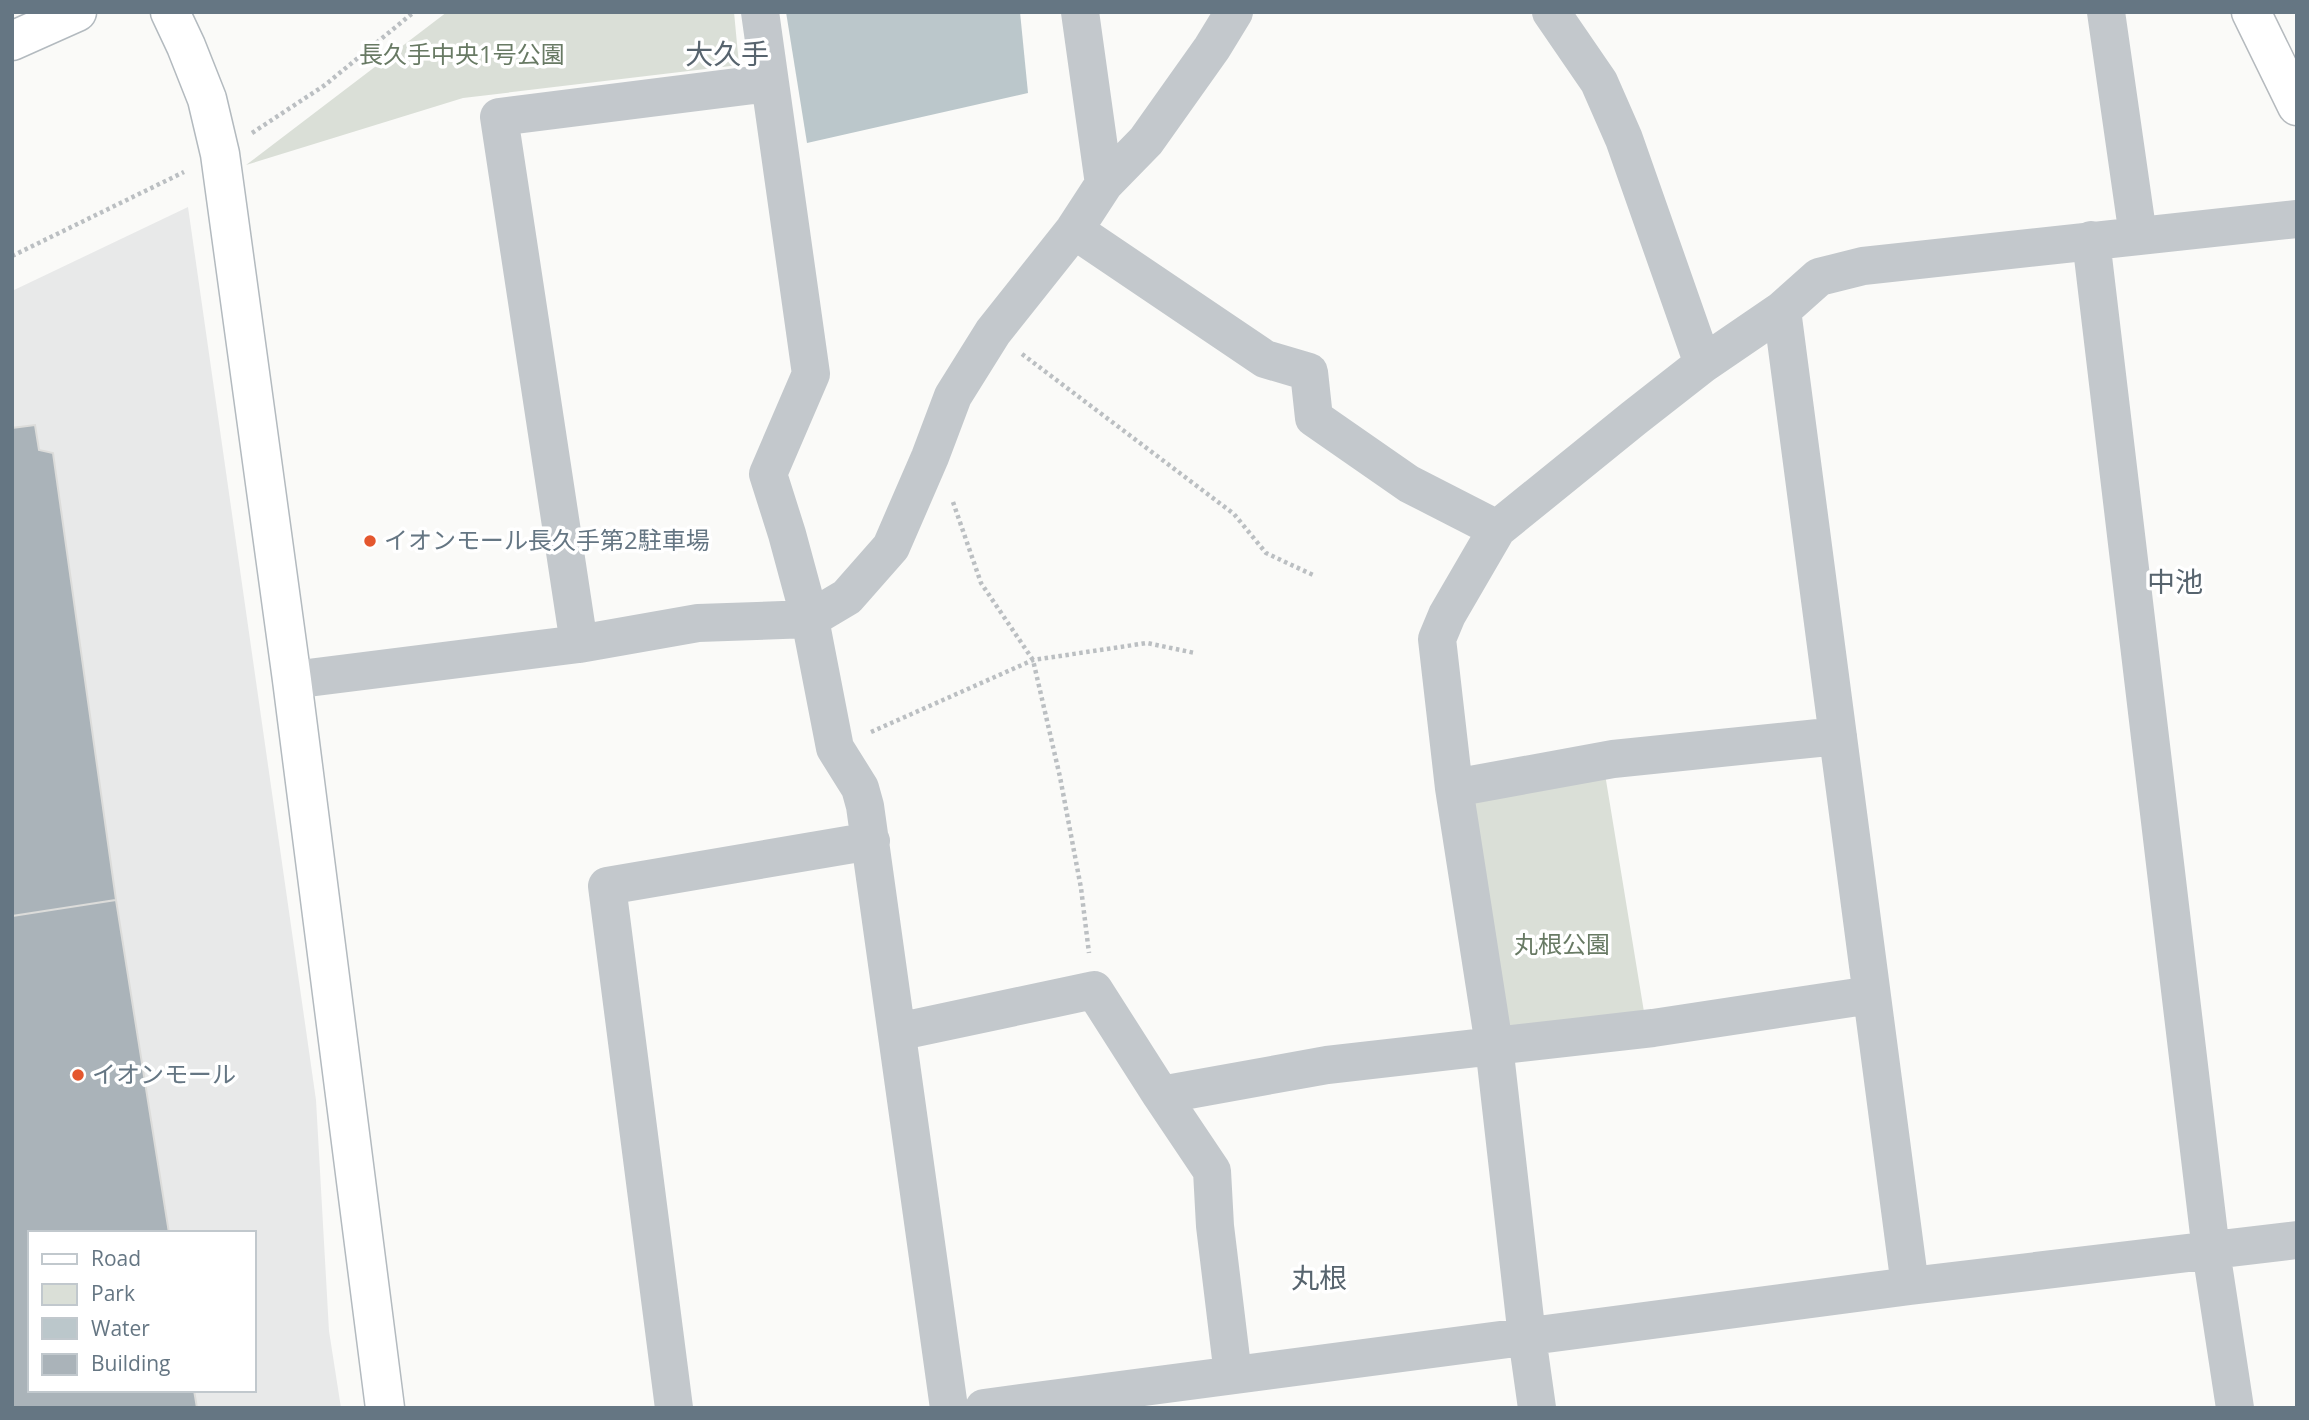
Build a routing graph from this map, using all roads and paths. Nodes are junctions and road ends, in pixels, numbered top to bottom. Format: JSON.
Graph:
{"nodes":[{"id":1,"x":77,"y":12,"type":"edge"},
{"id":2,"x":170,"y":12,"type":"edge"},
{"id":3,"x":760,"y":12,"type":"edge"},
{"id":4,"x":1080,"y":12,"type":"edge"},
{"id":5,"x":1234,"y":12,"type":"edge"},
{"id":6,"x":1551,"y":12,"type":"edge"},
{"id":7,"x":2106,"y":12,"type":"edge"},
{"id":8,"x":2251,"y":12,"type":"edge"},
{"id":9,"x":12,"y":41,"type":"edge"},
{"id":10,"x":769,"y":83,"type":"junction"},
{"id":11,"x":2297,"y":106,"type":"edge"},
{"id":12,"x":1104,"y":184,"type":"junction"},
{"id":13,"x":2297,"y":219,"type":"edge"},
{"id":14,"x":1074,"y":230,"type":"junction"},
{"id":15,"x":2138,"y":236,"type":"junction"},
{"id":16,"x":2091,"y":240,"type":"junction"},
{"id":17,"x":1782,"y":310,"type":"junction"},
{"id":18,"x":993,"y":332,"type":"junction"},
{"id":19,"x":1703,"y":364,"type":"junction"},
{"id":20,"x":930,"y":457,"type":"junction"},
{"id":21,"x":1497,"y":529,"type":"junction"},
{"id":22,"x":1313,"y":575,"type":"dead end"},
{"id":23,"x":810,"y":619,"type":"junction"},
{"id":24,"x":579,"y":644,"type":"junction"},
{"id":25,"x":1195,"y":653,"type":"dead end"},
{"id":26,"x":1033,"y":660,"type":"junction"},
{"id":27,"x":292,"y":680,"type":"junction"},
{"id":28,"x":1838,"y":736,"type":"junction"},
{"id":29,"x":835,"y":748,"type":"junction"},
{"id":30,"x":1454,"y":788,"type":"junction"},
{"id":31,"x":871,"y":841,"type":"junction"},
{"id":32,"x":1094,"y":990,"type":"junction"},
{"id":33,"x":1871,"y":996,"type":"junction"},
{"id":34,"x":897,"y":1032,"type":"junction"},
{"id":35,"x":1494,"y":1045,"type":"junction"},
{"id":36,"x":1161,"y":1095,"type":"junction"},
{"id":37,"x":2297,"y":1240,"type":"edge"},
{"id":38,"x":2211,"y":1251,"type":"junction"},
{"id":39,"x":1910,"y":1286,"type":"junction"},
{"id":40,"x":1527,"y":1337,"type":"junction"},
{"id":41,"x":1233,"y":1375,"type":"junction"},
{"id":42,"x":386,"y":1408,"type":"edge"},
{"id":43,"x":674,"y":1408,"type":"edge"},
{"id":44,"x":949,"y":1408,"type":"edge"},
{"id":45,"x":984,"y":1408,"type":"edge"},
{"id":46,"x":1536,"y":1408,"type":"edge"},
{"id":47,"x":2235,"y":1408,"type":"edge"}],
"edges":[{"from":1,"to":9,"type":"street"},
{"from":2,"to":27,"type":"street"},
{"from":3,"to":10,"type":"street"},
{"from":4,"to":12,"type":"street"},
{"from":5,"to":12,"type":"street"},
{"from":6,"to":19,"type":"street"},
{"from":7,"to":15,"type":"street"},
{"from":8,"to":11,"type":"street"},
{"from":10,"to":23,"type":"street"},
{"from":10,"to":24,"type":"street"},
{"from":12,"to":14,"type":"street"},
{"from":13,"to":15,"type":"street"},
{"from":14,"to":18,"type":"street"},
{"from":14,"to":21,"type":"street"},
{"from":15,"to":16,"type":"street"},
{"from":16,"to":17,"type":"street"},
{"from":16,"to":38,"type":"street"},
{"from":17,"to":19,"type":"street"},
{"from":17,"to":28,"type":"street"},
{"from":18,"to":20,"type":"street"},
{"from":18,"to":22,"type":"path"},
{"from":19,"to":21,"type":"street"},
{"from":20,"to":23,"type":"street"},
{"from":20,"to":26,"type":"path"},
{"from":21,"to":30,"type":"street"},
{"from":23,"to":24,"type":"street"},
{"from":23,"to":29,"type":"street"},
{"from":24,"to":27,"type":"street"},
{"from":25,"to":26,"type":"path"},
{"from":26,"to":29,"type":"path"},
{"from":26,"to":32,"type":"path"},
{"from":27,"to":42,"type":"street"},
{"from":28,"to":30,"type":"street"},
{"from":28,"to":33,"type":"street"},
{"from":29,"to":31,"type":"street"},
{"from":30,"to":35,"type":"street"},
{"from":31,"to":34,"type":"street"},
{"from":31,"to":43,"type":"street"},
{"from":32,"to":34,"type":"street"},
{"from":32,"to":36,"type":"street"},
{"from":33,"to":35,"type":"street"},
{"from":33,"to":39,"type":"street"},
{"from":34,"to":44,"type":"street"},
{"from":35,"to":36,"type":"street"},
{"from":35,"to":40,"type":"street"},
{"from":36,"to":41,"type":"street"},
{"from":37,"to":38,"type":"street"},
{"from":38,"to":39,"type":"street"},
{"from":38,"to":47,"type":"street"},
{"from":39,"to":40,"type":"street"},
{"from":40,"to":41,"type":"street"},
{"from":40,"to":46,"type":"street"},
{"from":41,"to":45,"type":"street"}]}
